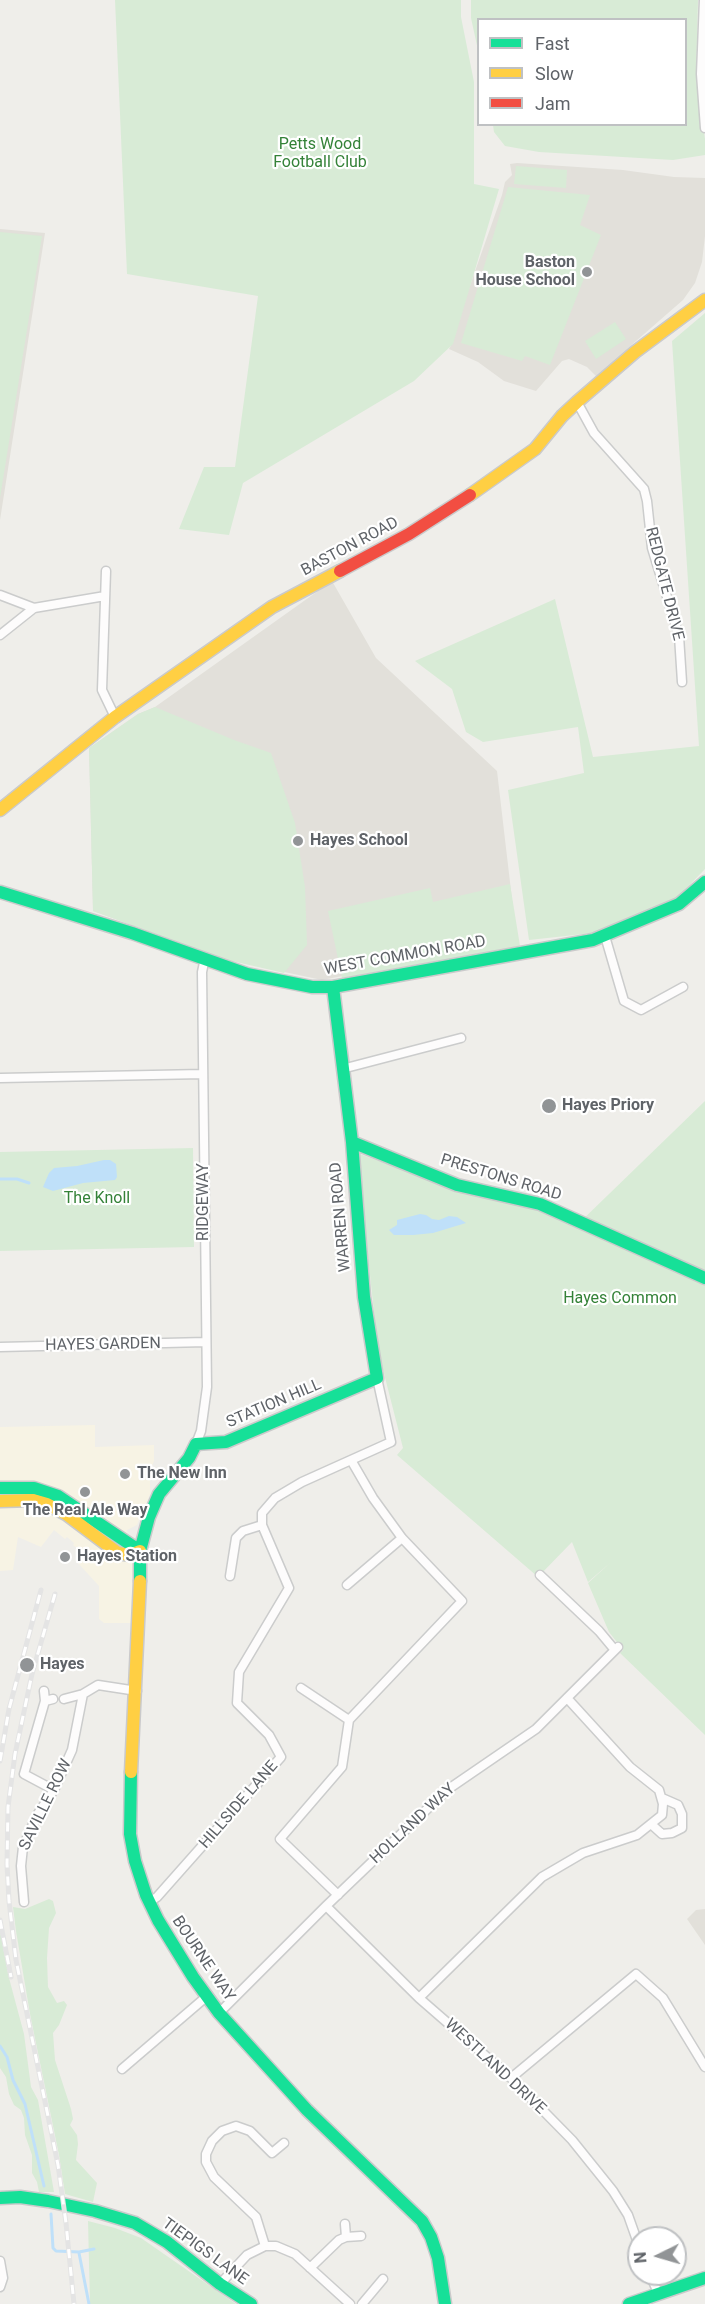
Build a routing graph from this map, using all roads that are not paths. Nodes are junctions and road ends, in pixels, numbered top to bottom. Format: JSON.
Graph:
{"nodes":[{"id":1,"x":704,"y":0,"type":"edge"},
{"id":2,"x":705,"y":128,"type":"edge"},
{"id":3,"x":705,"y":300,"type":"edge"},
{"id":4,"x":577,"y":402,"type":"junction"},
{"id":5,"x":106,"y":571,"type":"dead end"},
{"id":6,"x":0,"y":595,"type":"edge"},
{"id":7,"x":105,"y":596,"type":"junction"},
{"id":8,"x":34,"y":608,"type":"junction"},
{"id":9,"x":0,"y":635,"type":"edge"},
{"id":10,"x":682,"y":682,"type":"dead end"},
{"id":11,"x":115,"y":717,"type":"junction"},
{"id":12,"x":0,"y":810,"type":"edge"},
{"id":13,"x":705,"y":882,"type":"edge"},
{"id":14,"x":0,"y":892,"type":"edge"},
{"id":15,"x":605,"y":936,"type":"junction"},
{"id":16,"x":205,"y":958,"type":"junction"},
{"id":17,"x":333,"y":987,"type":"junction"},
{"id":18,"x":683,"y":987,"type":"dead end"},
{"id":19,"x":461,"y":1038,"type":"dead end"},
{"id":20,"x":342,"y":1069,"type":"junction"},
{"id":21,"x":203,"y":1074,"type":"junction"},
{"id":22,"x":0,"y":1078,"type":"edge"},
{"id":23,"x":352,"y":1142,"type":"junction"},
{"id":24,"x":705,"y":1278,"type":"edge"},
{"id":25,"x":206,"y":1342,"type":"junction"},
{"id":26,"x":0,"y":1347,"type":"edge"},
{"id":27,"x":377,"y":1378,"type":"junction"},
{"id":28,"x":196,"y":1444,"type":"junction"},
{"id":29,"x":351,"y":1460,"type":"junction"},
{"id":30,"x":0,"y":1488,"type":"edge"},
{"id":31,"x":0,"y":1501,"type":"edge"},
{"id":32,"x":262,"y":1525,"type":"junction"},
{"id":33,"x":402,"y":1538,"type":"junction"},
{"id":34,"x":140,"y":1551,"type":"junction"},
{"id":35,"x":540,"y":1575,"type":"dead end"},
{"id":36,"x":230,"y":1576,"type":"dead end"},
{"id":37,"x":347,"y":1585,"type":"dead end"},
{"id":38,"x":301,"y":1688,"type":"dead end"},
{"id":39,"x":44,"y":1691,"type":"dead end"},
{"id":40,"x":137,"y":1691,"type":"junction"},
{"id":41,"x":83,"y":1694,"type":"junction"},
{"id":42,"x":567,"y":1698,"type":"junction"},
{"id":43,"x":64,"y":1699,"type":"dead end"},
{"id":44,"x":349,"y":1720,"type":"junction"},
{"id":45,"x":54,"y":1790,"type":"junction"},
{"id":46,"x":662,"y":1798,"type":"junction"},
{"id":47,"x":651,"y":1824,"type":"junction"},
{"id":48,"x":338,"y":1895,"type":"junction"},
{"id":49,"x":24,"y":1902,"type":"dead end"},
{"id":50,"x":149,"y":1902,"type":"junction"},
{"id":51,"x":326,"y":1906,"type":"junction"},
{"id":52,"x":206,"y":1996,"type":"junction"},
{"id":53,"x":419,"y":1998,"type":"junction"},
{"id":54,"x":219,"y":2013,"type":"junction"},
{"id":55,"x":705,"y":2067,"type":"edge"},
{"id":56,"x":123,"y":2069,"type":"dead end"},
{"id":57,"x":512,"y":2078,"type":"junction"},
{"id":58,"x":284,"y":2143,"type":"dead end"},
{"id":59,"x":0,"y":2198,"type":"edge"},
{"id":60,"x":345,"y":2224,"type":"dead end"},
{"id":61,"x":632,"y":2226,"type":"edge"},
{"id":62,"x":361,"y":2236,"type":"dead end"},
{"id":63,"x":346,"y":2237,"type":"junction"},
{"id":64,"x":265,"y":2246,"type":"junction"},
{"id":65,"x":0,"y":2261,"type":"edge"},
{"id":66,"x":310,"y":2268,"type":"junction"},
{"id":67,"x":705,"y":2278,"type":"edge"},
{"id":68,"x":383,"y":2279,"type":"dead end"},
{"id":69,"x":220,"y":2284,"type":"junction"},
{"id":70,"x":655,"y":2286,"type":"edge"},
{"id":71,"x":0,"y":2287,"type":"edge"},
{"id":72,"x":658,"y":2293,"type":"junction"},
{"id":73,"x":251,"y":2304,"type":"edge"},
{"id":74,"x":350,"y":2304,"type":"edge"},
{"id":75,"x":362,"y":2304,"type":"edge"},
{"id":76,"x":445,"y":2304,"type":"edge"},
{"id":77,"x":630,"y":2304,"type":"edge"}],
"edges":[{"from":1,"to":2,"type":"street"},
{"from":3,"to":4,"type":"street","name":"BASTON ROAD"},
{"from":4,"to":10,"type":"street","name":"REDGATE DRIVE"},
{"from":4,"to":11,"type":"street","name":"BASTON ROAD"},
{"from":5,"to":7,"type":"street"},
{"from":6,"to":8,"type":"street"},
{"from":7,"to":8,"type":"street"},
{"from":7,"to":11,"type":"street"},
{"from":8,"to":9,"type":"street"},
{"from":11,"to":12,"type":"street","name":"BASTON ROAD"},
{"from":13,"to":15,"type":"street","name":"WEST COMMON ROAD"},
{"from":14,"to":16,"type":"street","name":"WEST COMMON ROAD"},
{"from":15,"to":17,"type":"street","name":"WEST COMMON ROAD"},
{"from":15,"to":18,"type":"street"},
{"from":16,"to":17,"type":"street","name":"WEST COMMON ROAD"},
{"from":16,"to":21,"type":"street","name":"RIDGEWAY"},
{"from":17,"to":20,"type":"street","name":"WARREN ROAD"},
{"from":19,"to":20,"type":"street"},
{"from":20,"to":23,"type":"street","name":"WARREN ROAD"},
{"from":21,"to":22,"type":"street"},
{"from":21,"to":25,"type":"street","name":"RIDGEWAY"},
{"from":23,"to":24,"type":"street","name":"PRESTONS ROAD"},
{"from":23,"to":27,"type":"street","name":"WARREN ROAD"},
{"from":25,"to":26,"type":"street","name":"HAYES GARDEN"},
{"from":25,"to":28,"type":"street","name":"RIDGEWAY"},
{"from":27,"to":28,"type":"street","name":"STATION HILL"},
{"from":27,"to":29,"type":"street","name":"WARREN ROAD"},
{"from":28,"to":34,"type":"street"},
{"from":29,"to":32,"type":"street"},
{"from":29,"to":33,"type":"street"},
{"from":30,"to":34,"type":"street"},
{"from":31,"to":34,"type":"street"},
{"from":32,"to":36,"type":"street"},
{"from":32,"to":50,"type":"street","name":"HILLSIDE LANE"},
{"from":33,"to":37,"type":"street"},
{"from":33,"to":44,"type":"street"},
{"from":34,"to":40,"type":"street","name":"BOURNE WAY"},
{"from":35,"to":42,"type":"street","name":"HOLLAND WAY"},
{"from":38,"to":44,"type":"street"},
{"from":39,"to":45,"type":"street"},
{"from":40,"to":41,"type":"street"},
{"from":40,"to":50,"type":"street","name":"BOURNE WAY"},
{"from":41,"to":43,"type":"street"},
{"from":41,"to":45,"type":"street","name":"SAVILLE ROW"},
{"from":42,"to":46,"type":"street"},
{"from":42,"to":48,"type":"street","name":"HOLLAND WAY"},
{"from":44,"to":48,"type":"street"},
{"from":45,"to":49,"type":"street","name":"SAVILLE ROW"},
{"from":46,"to":47,"type":"street"},
{"from":46,"to":47,"type":"street"},
{"from":47,"to":53,"type":"street"},
{"from":48,"to":51,"type":"street","name":"HOLLAND WAY"},
{"from":50,"to":52,"type":"street","name":"BOURNE WAY"},
{"from":51,"to":53,"type":"street","name":"WESTLAND DRIVE"},
{"from":51,"to":54,"type":"street","name":"HOLLAND WAY"},
{"from":52,"to":54,"type":"street","name":"BOURNE WAY"},
{"from":52,"to":56,"type":"street"},
{"from":53,"to":57,"type":"street","name":"WESTLAND DRIVE"},
{"from":54,"to":76,"type":"street","name":"BOURNE WAY"},
{"from":55,"to":57,"type":"street"},
{"from":57,"to":61,"type":"street","name":"WESTLAND DRIVE"},
{"from":58,"to":64,"type":"street"},
{"from":59,"to":69,"type":"street","name":"TIEPIGS LANE"},
{"from":60,"to":63,"type":"street"},
{"from":62,"to":63,"type":"street"},
{"from":63,"to":66,"type":"street"},
{"from":64,"to":66,"type":"street"},
{"from":64,"to":69,"type":"street"},
{"from":65,"to":71,"type":"street"},
{"from":66,"to":74,"type":"street"},
{"from":67,"to":72,"type":"street"},
{"from":68,"to":75,"type":"street"},
{"from":69,"to":73,"type":"street","name":"TIEPIGS LANE"},
{"from":70,"to":72,"type":"street"},
{"from":72,"to":77,"type":"street"}]}
